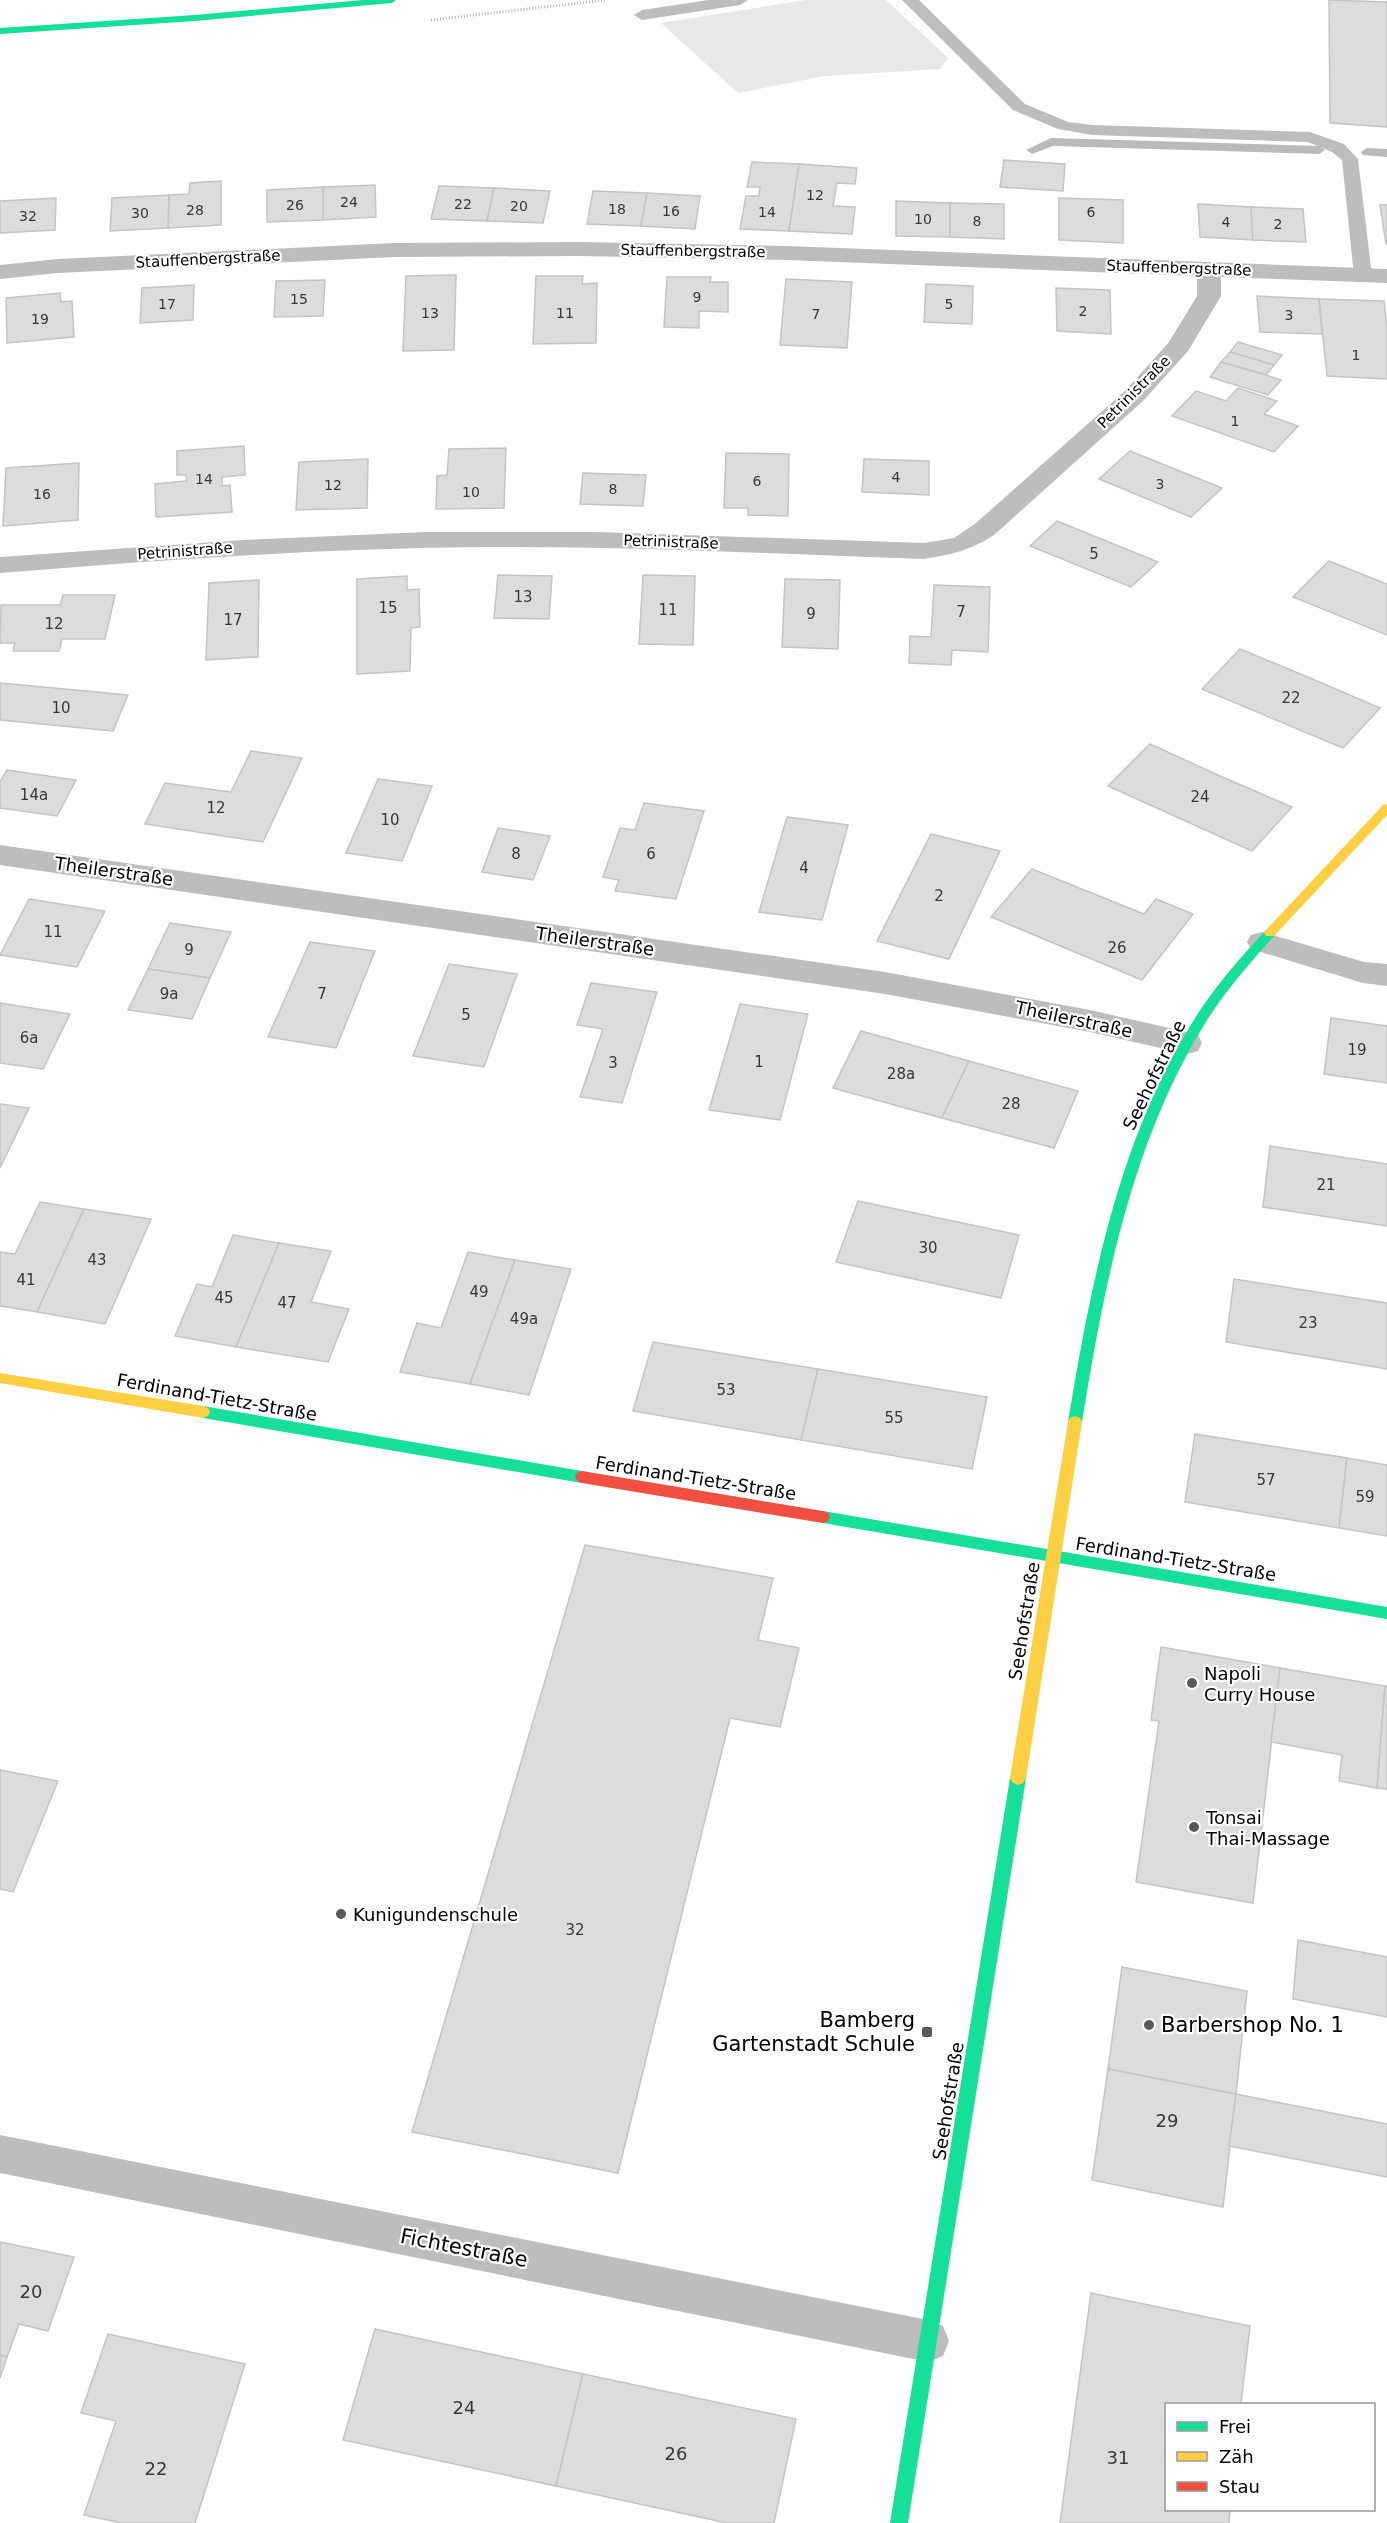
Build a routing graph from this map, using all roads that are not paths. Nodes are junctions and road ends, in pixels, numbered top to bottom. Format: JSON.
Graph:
{"nodes":[{"id":1,"x":392,"y":0,"type":"edge"},
{"id":2,"x":740,"y":0,"type":"edge"},
{"id":3,"x":910,"y":0,"type":"edge"},
{"id":4,"x":642,"y":15,"type":"dead end"},
{"id":5,"x":0,"y":31,"type":"edge"},
{"id":6,"x":1209,"y":270,"type":"junction"},
{"id":7,"x":0,"y":272,"type":"edge"},
{"id":8,"x":1363,"y":276,"type":"junction"},
{"id":9,"x":1387,"y":276,"type":"edge"},
{"id":10,"x":0,"y":565,"type":"edge"},
{"id":11,"x":1387,"y":808,"type":"edge"},
{"id":12,"x":0,"y":855,"type":"edge"},
{"id":13,"x":1262,"y":942,"type":"junction"},
{"id":14,"x":1387,"y":975,"type":"edge"},
{"id":15,"x":1187,"y":1043,"type":"junction"},
{"id":16,"x":0,"y":1378,"type":"edge"},
{"id":17,"x":1052,"y":1556,"type":"junction"},
{"id":18,"x":1387,"y":1613,"type":"edge"},
{"id":19,"x":0,"y":2154,"type":"edge"},
{"id":20,"x":928,"y":2341,"type":"junction"},
{"id":21,"x":899,"y":2523,"type":"edge"}],
"edges":[{"from":1,"to":5,"type":"street"},
{"from":2,"to":4,"type":"lane"},
{"from":3,"to":8,"type":"lane"},
{"from":6,"to":7,"type":"street","name":"Stauffenbergstraße"},
{"from":6,"to":8,"type":"street","name":"Stauffenbergstraße"},
{"from":6,"to":10,"type":"street","name":"Petrinistraße"},
{"from":8,"to":9,"type":"street","name":"Stauffenbergstraße"},
{"from":11,"to":13,"type":"street","name":"Seehofstraße"},
{"from":12,"to":15,"type":"street","name":"Theilerstraße"},
{"from":13,"to":14,"type":"street"},
{"from":13,"to":15,"type":"street","name":"Seehofstraße"},
{"from":15,"to":17,"type":"street","name":"Seehofstraße"},
{"from":16,"to":17,"type":"street","name":"Ferdinand-Tietz-Straße"},
{"from":17,"to":18,"type":"street","name":"Ferdinand-Tietz-Straße"},
{"from":17,"to":20,"type":"street","name":"Seehofstraße"},
{"from":19,"to":20,"type":"street","name":"Fichtestraße"},
{"from":20,"to":21,"type":"street","name":"Seehofstraße"}]}
